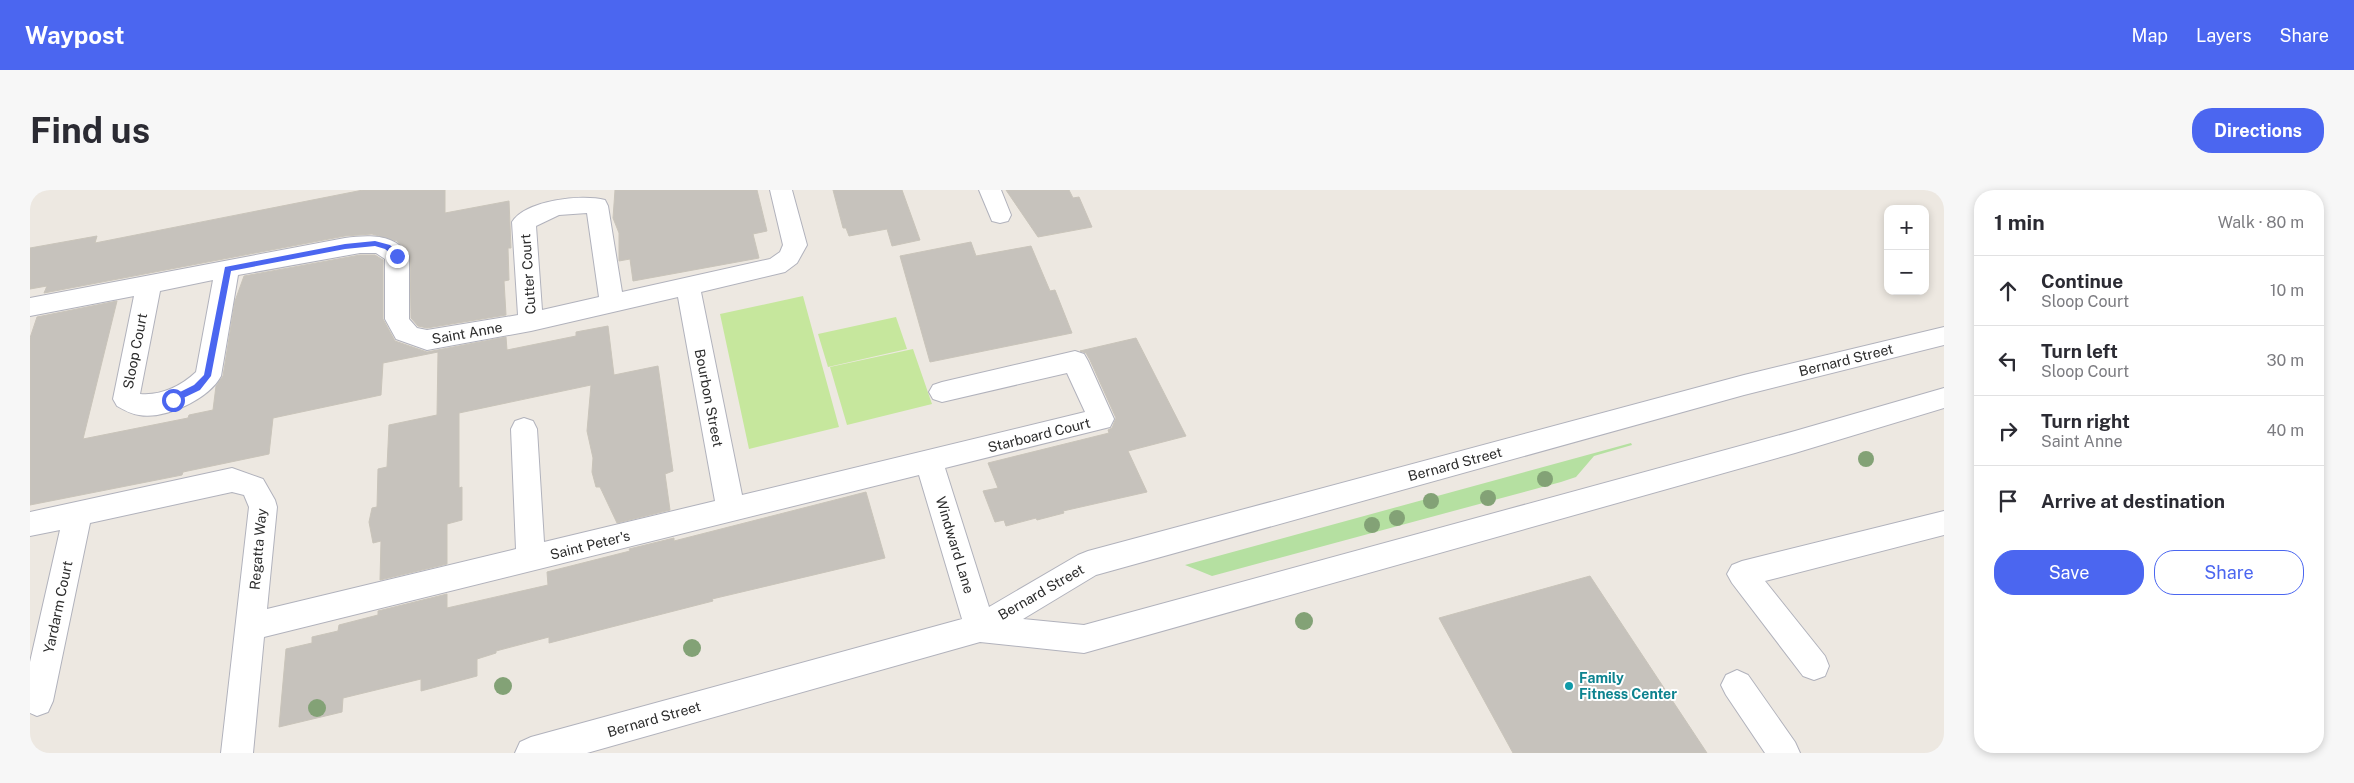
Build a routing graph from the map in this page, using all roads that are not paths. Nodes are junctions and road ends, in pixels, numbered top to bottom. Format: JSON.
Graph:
{"nodes":[{"id":1,"x":781,"y":190,"type":"edge"},
{"id":2,"x":990,"y":190,"type":"edge"},
{"id":3,"x":1000,"y":215,"type":"dead end"},
{"id":4,"x":228,"y":269,"type":"junction"},
{"id":5,"x":149,"y":284,"type":"junction"},
{"id":6,"x":688,"y":287,"type":"junction"},
{"id":7,"x":612,"y":303,"type":"junction"},
{"id":8,"x":30,"y":307,"type":"edge"},
{"id":9,"x":531,"y":322,"type":"junction"},
{"id":10,"x":1944,"y":336,"type":"edge"},
{"id":11,"x":942,"y":392,"type":"dead end"},
{"id":12,"x":1944,"y":398,"type":"edge"},
{"id":13,"x":524,"y":429,"type":"dead end"},
{"id":14,"x":929,"y":462,"type":"junction"},
{"id":15,"x":731,"y":510,"type":"junction"},
{"id":16,"x":78,"y":513,"type":"junction"},
{"id":17,"x":1944,"y":523,"type":"edge"},
{"id":18,"x":30,"y":524,"type":"edge"},
{"id":19,"x":531,"y":559,"type":"junction"},
{"id":20,"x":250,"y":627,"type":"junction"},
{"id":21,"x":980,"y":628,"type":"junction"},
{"id":22,"x":1814,"y":666,"type":"dead end"},
{"id":23,"x":1737,"y":685,"type":"dead end"},
{"id":24,"x":37,"y":701,"type":"dead end"},
{"id":25,"x":237,"y":753,"type":"edge"},
{"id":26,"x":531,"y":753,"type":"edge"},
{"id":27,"x":1784,"y":753,"type":"edge"}],
"edges":[{"from":1,"to":6,"type":"street","name":"Saint Anne"},
{"from":2,"to":3,"type":"street"},
{"from":4,"to":5,"type":"street","name":"Saint Anne"},
{"from":4,"to":5,"type":"street","name":"Sloop Court"},
{"from":4,"to":9,"type":"street","name":"Saint Anne"},
{"from":5,"to":8,"type":"street","name":"Saint Anne"},
{"from":6,"to":7,"type":"street","name":"Saint Anne"},
{"from":6,"to":15,"type":"street","name":"Bourbon Street"},
{"from":7,"to":9,"type":"street","name":"Saint Anne"},
{"from":7,"to":9,"type":"street","name":"Cutter Court"},
{"from":10,"to":21,"type":"street","name":"Bernard Street"},
{"from":11,"to":14,"type":"street","name":"Starboard Court"},
{"from":12,"to":21,"type":"street","name":"Bernard Street"},
{"from":13,"to":19,"type":"street"},
{"from":14,"to":15,"type":"street","name":"Saint Peter's"},
{"from":14,"to":21,"type":"street","name":"Windward Lane"},
{"from":15,"to":19,"type":"street","name":"Saint Peter's"},
{"from":16,"to":18,"type":"street","name":"Regatta Way"},
{"from":16,"to":20,"type":"street","name":"Regatta Way"},
{"from":16,"to":24,"type":"street","name":"Yardarm Court"},
{"from":17,"to":22,"type":"street"},
{"from":19,"to":20,"type":"street","name":"Saint Peter's"},
{"from":20,"to":25,"type":"street","name":"Regatta Way"},
{"from":21,"to":26,"type":"street","name":"Bernard Street"},
{"from":23,"to":27,"type":"street"}]}
